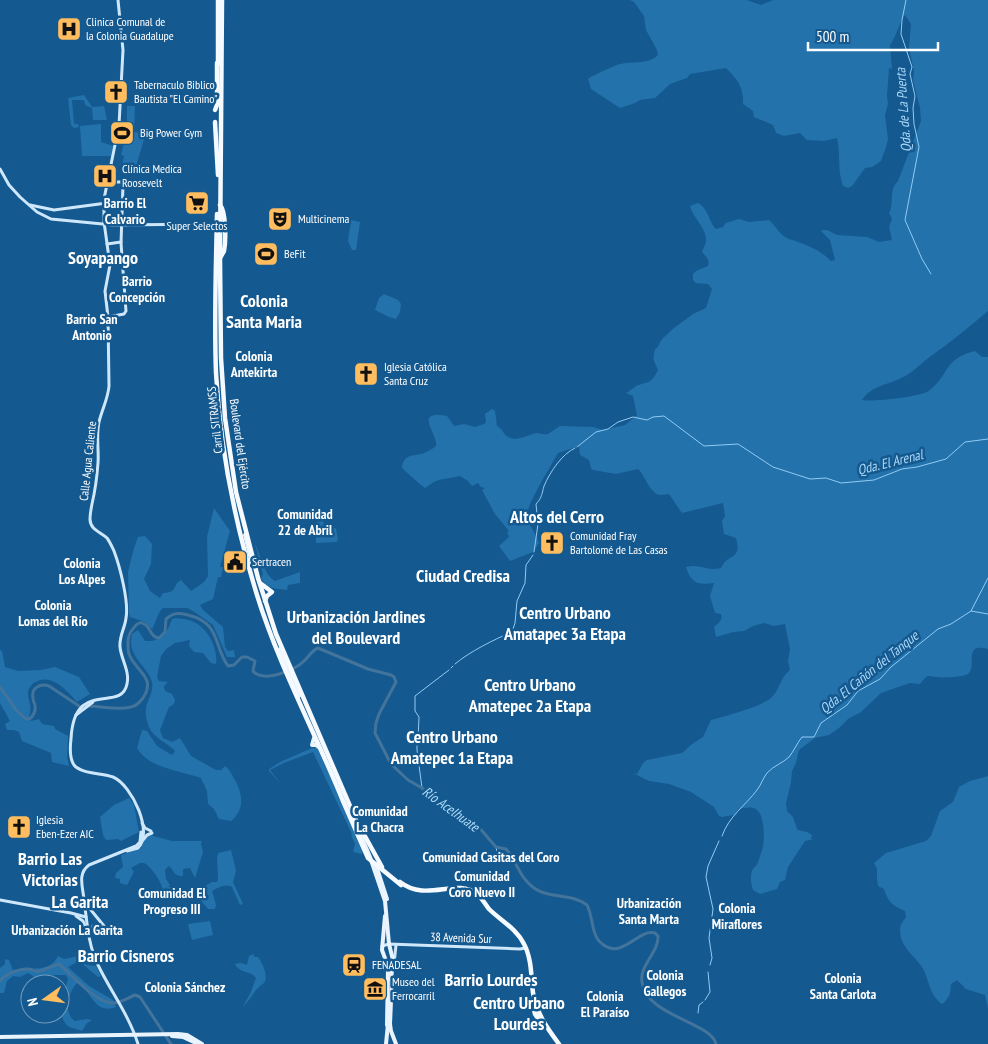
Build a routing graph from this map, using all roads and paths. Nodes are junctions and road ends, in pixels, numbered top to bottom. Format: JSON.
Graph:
{"nodes":[{"id":1,"x":118,"y":0,"type":"edge"},
{"id":2,"x":218,"y":0,"type":"edge"},
{"id":3,"x":222,"y":0,"type":"edge"},
{"id":4,"x":220,"y":11,"type":"junction"},
{"id":5,"x":221,"y":50,"type":"junction"},
{"id":6,"x":218,"y":56,"type":"junction"},
{"id":7,"x":220,"y":93,"type":"junction"},
{"id":8,"x":224,"y":109,"type":"dead end"},
{"id":9,"x":215,"y":110,"type":"dead end"},
{"id":10,"x":215,"y":122,"type":"dead end"},
{"id":11,"x":222,"y":123,"type":"dead end"},
{"id":12,"x":0,"y":169,"type":"edge"},
{"id":13,"x":219,"y":175,"type":"junction"},
{"id":14,"x":106,"y":182,"type":"junction"},
{"id":15,"x":122,"y":201,"type":"junction"},
{"id":16,"x":104,"y":204,"type":"junction"},
{"id":17,"x":29,"y":205,"type":"junction"},
{"id":18,"x":38,"y":207,"type":"junction"},
{"id":19,"x":37,"y":212,"type":"junction"},
{"id":20,"x":104,"y":224,"type":"junction"},
{"id":21,"x":217,"y":224,"type":"junction"},
{"id":22,"x":121,"y":225,"type":"junction"},
{"id":23,"x":121,"y":242,"type":"junction"},
{"id":24,"x":107,"y":244,"type":"junction"},
{"id":25,"x":220,"y":260,"type":"junction"},
{"id":26,"x":216,"y":278,"type":"junction"},
{"id":27,"x":108,"y":317,"type":"junction"},
{"id":28,"x":241,"y":526,"type":"junction"},
{"id":29,"x":259,"y":582,"type":"junction"},
{"id":30,"x":265,"y":602,"type":"junction"},
{"id":31,"x":286,"y":666,"type":"junction"},
{"id":32,"x":290,"y":676,"type":"junction"},
{"id":33,"x":96,"y":700,"type":"junction"},
{"id":34,"x":78,"y":712,"type":"junction"},
{"id":35,"x":321,"y":749,"type":"junction"},
{"id":36,"x":131,"y":796,"type":"junction"},
{"id":37,"x":141,"y":818,"type":"junction"},
{"id":38,"x":356,"y":820,"type":"junction"},
{"id":39,"x":143,"y":840,"type":"junction"},
{"id":40,"x":127,"y":851,"type":"junction"},
{"id":41,"x":384,"y":897,"type":"junction"},
{"id":42,"x":0,"y":900,"type":"edge"},
{"id":43,"x":84,"y":901,"type":"junction"},
{"id":44,"x":85,"y":910,"type":"junction"},
{"id":45,"x":72,"y":913,"type":"junction"},
{"id":46,"x":86,"y":918,"type":"junction"},
{"id":47,"x":90,"y":937,"type":"junction"},
{"id":48,"x":390,"y":944,"type":"junction"},
{"id":49,"x":396,"y":945,"type":"junction"},
{"id":50,"x":382,"y":946,"type":"junction"},
{"id":51,"x":525,"y":948,"type":"junction"},
{"id":52,"x":394,"y":964,"type":"junction"},
{"id":53,"x":390,"y":980,"type":"junction"},
{"id":54,"x":388,"y":1019,"type":"junction"},
{"id":55,"x":135,"y":1035,"type":"junction"},
{"id":56,"x":170,"y":1035,"type":"junction"},
{"id":57,"x":0,"y":1038,"type":"edge"},
{"id":58,"x":138,"y":1044,"type":"edge"},
{"id":59,"x":198,"y":1044,"type":"edge"},
{"id":60,"x":202,"y":1044,"type":"edge"},
{"id":61,"x":386,"y":1044,"type":"edge"},
{"id":62,"x":395,"y":1044,"type":"edge"},
{"id":63,"x":558,"y":1044,"type":"edge"}],
"edges":[{"from":1,"to":14,"type":"main road","name":"Calle Agua Caliente"},
{"from":2,"to":4,"type":"highway","name":"Boulevard del Ejército"},
{"from":3,"to":4,"type":"highway","name":"Boulevard del Ejército"},
{"from":4,"to":5,"type":"highway","name":"Boulevard del Ejército"},
{"from":4,"to":6,"type":"highway","name":"Boulevard del Ejército"},
{"from":5,"to":7,"type":"highway","name":"Boulevard del Ejército"},
{"from":5,"to":8,"type":"highway"},
{"from":6,"to":7,"type":"highway","name":"Boulevard del Ejército"},
{"from":6,"to":9,"type":"highway"},
{"from":7,"to":13,"type":"highway","name":"Boulevard del Ejército"},
{"from":10,"to":13,"type":"highway"},
{"from":11,"to":13,"type":"highway"},
{"from":12,"to":17,"type":"main road"},
{"from":13,"to":21,"type":"highway","name":"Boulevard del Ejército"},
{"from":13,"to":25,"type":"highway","name":"Boulevard del Ejército"},
{"from":14,"to":15,"type":"main road"},
{"from":14,"to":16,"type":"main road","name":"Calle Agua Caliente"},
{"from":15,"to":16,"type":"main road"},
{"from":15,"to":22,"type":"main road"},
{"from":16,"to":18,"type":"main road"},
{"from":16,"to":20,"type":"main road","name":"Calle Agua Caliente"},
{"from":17,"to":18,"type":"main road"},
{"from":17,"to":19,"type":"main road"},
{"from":18,"to":19,"type":"main road"},
{"from":19,"to":20,"type":"main road"},
{"from":20,"to":22,"type":"main road"},
{"from":20,"to":24,"type":"main road","name":"Calle Agua Caliente"},
{"from":21,"to":22,"type":"main road"},
{"from":21,"to":26,"type":"highway","name":"Boulevard del Ejército"},
{"from":22,"to":23,"type":"main road"},
{"from":23,"to":24,"type":"main road"},
{"from":23,"to":27,"type":"main road"},
{"from":24,"to":27,"type":"main road","name":"Calle Agua Caliente"},
{"from":25,"to":28,"type":"main road","name":"Carril SITRAMSS"},
{"from":25,"to":29,"type":"highway","name":"Boulevard del Ejército"},
{"from":26,"to":28,"type":"main road","name":"Carril SITRAMSS"},
{"from":26,"to":31,"type":"highway","name":"Boulevard del Ejército"},
{"from":27,"to":33,"type":"main road","name":"Calle Agua Caliente"},
{"from":28,"to":31,"type":"main road","name":"Carril SITRAMSS"},
{"from":29,"to":30,"type":"highway","name":"Boulevard del Ejército"},
{"from":29,"to":30,"type":"highway"},
{"from":30,"to":31,"type":"highway","name":"Boulevard del Ejército"},
{"from":31,"to":32,"type":"highway","name":"Boulevard del Ejército"},
{"from":32,"to":35,"type":"highway","name":"Boulevard del Ejército"},
{"from":32,"to":41,"type":"main road"},
{"from":33,"to":34,"type":"main road"},
{"from":33,"to":34,"type":"main road"},
{"from":34,"to":36,"type":"main road"},
{"from":35,"to":38,"type":"highway","name":"Boulevard del Ejército"},
{"from":35,"to":51,"type":"highway","name":"Boulevard del Ejército","bridge":true},
{"from":36,"to":37,"type":"main road"},
{"from":36,"to":40,"type":"main road"},
{"from":37,"to":39,"type":"main road"},
{"from":37,"to":39,"type":"main road"},
{"from":38,"to":48,"type":"main road","name":"Boulevard del Ejército"},
{"from":38,"to":51,"type":"highway"},
{"from":39,"to":40,"type":"main road"},
{"from":40,"to":43,"type":"main road"},
{"from":41,"to":48,"type":"main road"},
{"from":41,"to":50,"type":"main road"},
{"from":42,"to":45,"type":"main road"},
{"from":43,"to":44,"type":"main road"},
{"from":43,"to":47,"type":"main road"},
{"from":44,"to":45,"type":"main road"},
{"from":44,"to":46,"type":"main road"},
{"from":45,"to":46,"type":"main road"},
{"from":45,"to":47,"type":"main road"},
{"from":46,"to":47,"type":"main road"},
{"from":47,"to":55,"type":"main road"},
{"from":48,"to":49,"type":"main road","name":"38 Avenida Sur"},
{"from":48,"to":50,"type":"main road"},
{"from":48,"to":52,"type":"main road"},
{"from":48,"to":53,"type":"main road"},
{"from":49,"to":51,"type":"main road","name":"38 Avenida Sur"},
{"from":49,"to":52,"type":"main road"},
{"from":50,"to":53,"type":"main road"},
{"from":50,"to":61,"type":"main road"},
{"from":51,"to":63,"type":"highway"},
{"from":52,"to":62,"type":"main road"},
{"from":53,"to":54,"type":"main road"},
{"from":54,"to":61,"type":"main road"},
{"from":54,"to":62,"type":"main road"},
{"from":55,"to":56,"type":"main road"},
{"from":55,"to":57,"type":"main road"},
{"from":55,"to":58,"type":"main road"},
{"from":56,"to":59,"type":"main road"},
{"from":56,"to":60,"type":"main road"}]}
